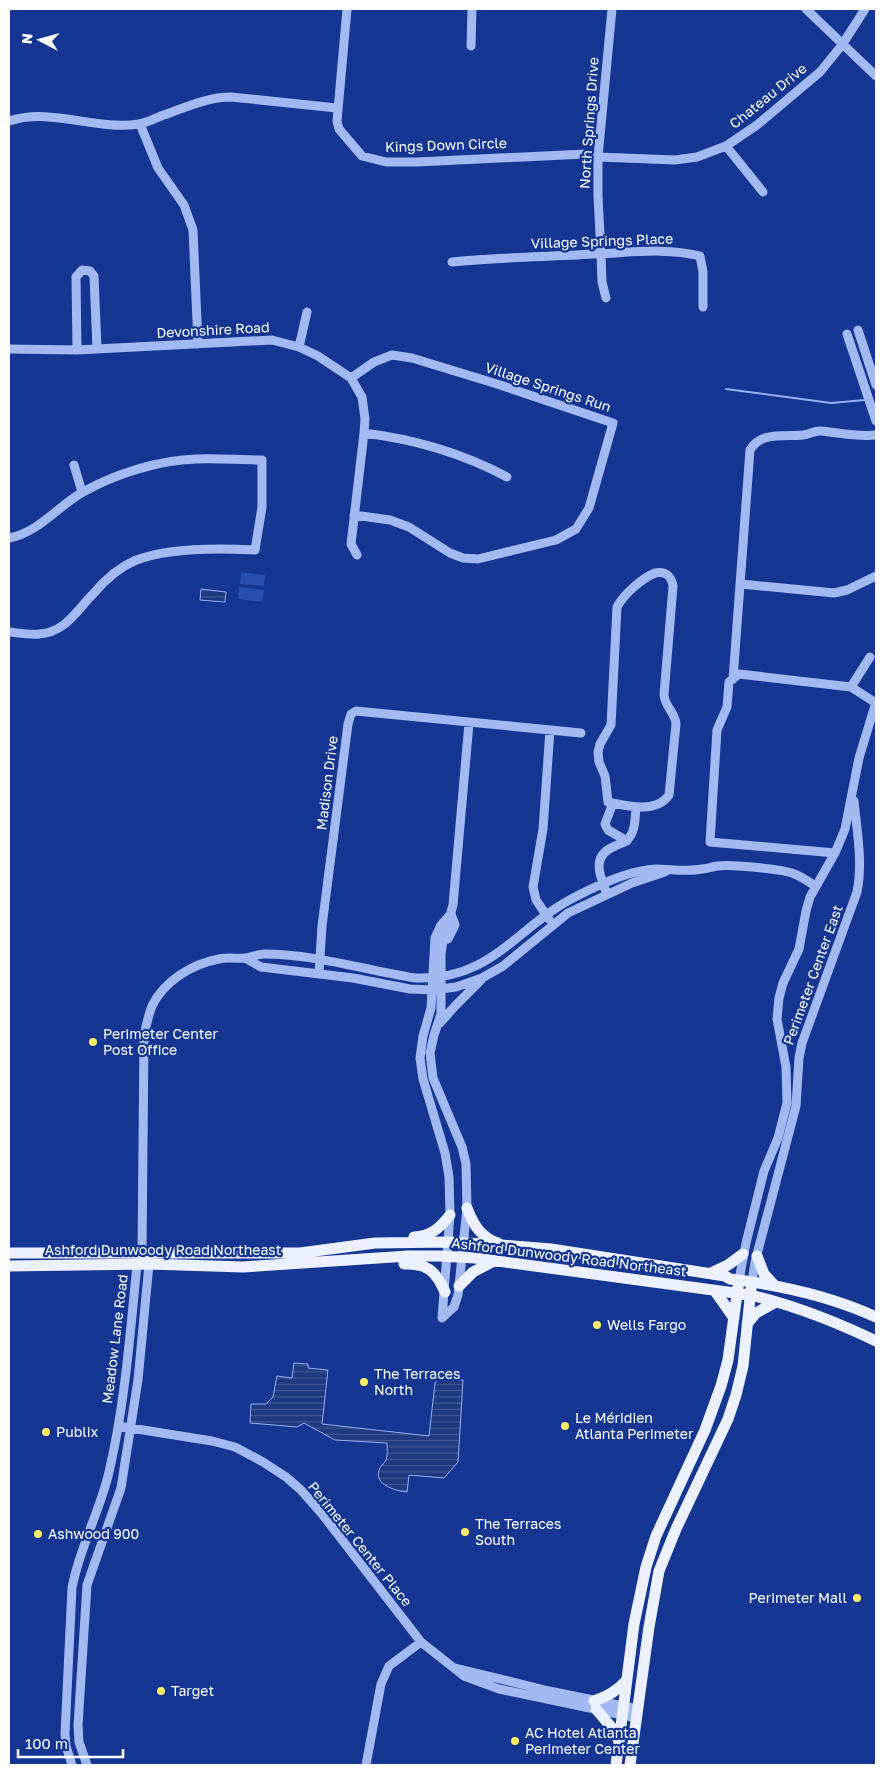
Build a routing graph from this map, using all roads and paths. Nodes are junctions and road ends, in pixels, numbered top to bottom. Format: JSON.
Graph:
{"nodes":[{"id":1,"x":347,"y":9,"type":"edge"},
{"id":2,"x":472,"y":9,"type":"edge"},
{"id":3,"x":612,"y":9,"type":"edge"},
{"id":4,"x":806,"y":9,"type":"edge"},
{"id":5,"x":865,"y":9,"type":"edge"},
{"id":6,"x":842,"y":45,"type":"junction"},
{"id":7,"x":471,"y":46,"type":"dead end"},
{"id":8,"x":876,"y":76,"type":"edge"},
{"id":9,"x":337,"y":108,"type":"junction"},
{"id":10,"x":9,"y":121,"type":"edge"},
{"id":11,"x":140,"y":124,"type":"junction"},
{"id":12,"x":726,"y":146,"type":"junction"},
{"id":13,"x":598,"y":157,"type":"junction"},
{"id":14,"x":763,"y":192,"type":"dead end"},
{"id":15,"x":601,"y":254,"type":"junction"},
{"id":16,"x":452,"y":262,"type":"dead end"},
{"id":17,"x":606,"y":298,"type":"dead end"},
{"id":18,"x":703,"y":307,"type":"dead end"},
{"id":19,"x":307,"y":312,"type":"dead end"},
{"id":20,"x":858,"y":330,"type":"dead end"},
{"id":21,"x":847,"y":334,"type":"dead end"},
{"id":22,"x":198,"y":344,"type":"junction"},
{"id":23,"x":299,"y":346,"type":"junction"},
{"id":24,"x":9,"y":349,"type":"edge"},
{"id":25,"x":97,"y":349,"type":"junction"},
{"id":26,"x":77,"y":350,"type":"junction"},
{"id":27,"x":351,"y":378,"type":"junction"},
{"id":28,"x":876,"y":385,"type":"edge"},
{"id":29,"x":876,"y":421,"type":"edge"},
{"id":30,"x":364,"y":433,"type":"junction"},
{"id":31,"x":876,"y":435,"type":"edge"},
{"id":32,"x":74,"y":465,"type":"dead end"},
{"id":33,"x":507,"y":477,"type":"dead end"},
{"id":34,"x":82,"y":492,"type":"junction"},
{"id":35,"x":354,"y":515,"type":"junction"},
{"id":36,"x":9,"y":538,"type":"edge"},
{"id":37,"x":357,"y":555,"type":"dead end"},
{"id":38,"x":876,"y":576,"type":"edge"},
{"id":39,"x":741,"y":584,"type":"junction"},
{"id":40,"x":9,"y":632,"type":"edge"},
{"id":41,"x":870,"y":657,"type":"dead end"},
{"id":42,"x":733,"y":679,"type":"junction"},
{"id":43,"x":851,"y":687,"type":"junction"},
{"id":44,"x":876,"y":703,"type":"edge"},
{"id":45,"x":469,"y":723,"type":"junction"},
{"id":46,"x":550,"y":730,"type":"junction"},
{"id":47,"x":580,"y":733,"type":"dead end"},
{"id":48,"x":853,"y":793,"type":"junction"},
{"id":49,"x":613,"y":803,"type":"junction"},
{"id":50,"x":636,"y":807,"type":"junction"},
{"id":51,"x":627,"y":840,"type":"junction"},
{"id":52,"x":835,"y":853,"type":"junction"},
{"id":53,"x":671,"y":870,"type":"junction"},
{"id":54,"x":603,"y":885,"type":"junction"},
{"id":55,"x":815,"y":886,"type":"junction"},
{"id":56,"x":607,"y":894,"type":"junction"},
{"id":57,"x":451,"y":914,"type":"junction"},
{"id":58,"x":547,"y":914,"type":"junction"},
{"id":59,"x":552,"y":924,"type":"junction"},
{"id":60,"x":244,"y":958,"type":"junction"},
{"id":61,"x":320,"y":960,"type":"junction"},
{"id":62,"x":318,"y":974,"type":"junction"},
{"id":63,"x":484,"y":977,"type":"junction"},
{"id":64,"x":436,"y":978,"type":"junction"},
{"id":65,"x":436,"y":990,"type":"junction"},
{"id":66,"x":437,"y":1028,"type":"junction"},
{"id":67,"x":784,"y":1061,"type":"junction"},
{"id":68,"x":792,"y":1121,"type":"junction"},
{"id":69,"x":762,"y":1180,"type":"junction"},
{"id":70,"x":467,"y":1208,"type":"junction"},
{"id":71,"x":769,"y":1211,"type":"junction"},
{"id":72,"x":450,"y":1216,"type":"junction"},
{"id":73,"x":448,"y":1242,"type":"junction"},
{"id":74,"x":463,"y":1244,"type":"junction"},
{"id":75,"x":502,"y":1245,"type":"junction"},
{"id":76,"x":326,"y":1250,"type":"junction"},
{"id":77,"x":9,"y":1253,"type":"edge"},
{"id":78,"x":142,"y":1253,"type":"junction"},
{"id":79,"x":743,"y":1254,"type":"junction"},
{"id":80,"x":447,"y":1256,"type":"junction"},
{"id":81,"x":757,"y":1256,"type":"junction"},
{"id":82,"x":462,"y":1257,"type":"junction"},
{"id":83,"x":377,"y":1258,"type":"junction"},
{"id":84,"x":494,"y":1261,"type":"junction"},
{"id":85,"x":149,"y":1264,"type":"junction"},
{"id":86,"x":137,"y":1265,"type":"junction"},
{"id":87,"x":9,"y":1266,"type":"edge"},
{"id":88,"x":708,"y":1274,"type":"junction"},
{"id":89,"x":739,"y":1280,"type":"junction"},
{"id":90,"x":752,"y":1282,"type":"junction"},
{"id":91,"x":774,"y":1285,"type":"junction"},
{"id":92,"x":459,"y":1286,"type":"junction"},
{"id":93,"x":715,"y":1291,"type":"junction"},
{"id":94,"x":445,"y":1292,"type":"junction"},
{"id":95,"x":737,"y":1294,"type":"junction"},
{"id":96,"x":750,"y":1295,"type":"junction"},
{"id":97,"x":776,"y":1302,"type":"junction"},
{"id":98,"x":876,"y":1317,"type":"edge"},
{"id":99,"x":734,"y":1318,"type":"junction"},
{"id":100,"x":747,"y":1324,"type":"junction"},
{"id":101,"x":876,"y":1341,"type":"edge"},
{"id":102,"x":118,"y":1426,"type":"junction"},
{"id":103,"x":131,"y":1428,"type":"junction"},
{"id":104,"x":697,"y":1448,"type":"junction"},
{"id":105,"x":712,"y":1455,"type":"junction"},
{"id":106,"x":421,"y":1642,"type":"junction"},
{"id":107,"x":627,"y":1680,"type":"junction"},
{"id":108,"x":595,"y":1705,"type":"junction"},
{"id":109,"x":623,"y":1711,"type":"junction"},
{"id":110,"x":637,"y":1714,"type":"junction"},
{"id":111,"x":619,"y":1741,"type":"junction"},
{"id":112,"x":72,"y":1765,"type":"edge"},
{"id":113,"x":87,"y":1765,"type":"edge"},
{"id":114,"x":366,"y":1765,"type":"edge"},
{"id":115,"x":616,"y":1765,"type":"edge"},
{"id":116,"x":630,"y":1765,"type":"edge"}],
"edges":[{"from":1,"to":9,"type":"street","name":"Kings Down Circle"},
{"from":2,"to":7,"type":"street"},
{"from":3,"to":13,"type":"street","name":"North Springs Drive"},
{"from":4,"to":6,"type":"street"},
{"from":5,"to":6,"type":"street","name":"Chateau Drive"},
{"from":6,"to":8,"type":"street"},
{"from":6,"to":12,"type":"street","name":"Chateau Drive"},
{"from":9,"to":11,"type":"street"},
{"from":9,"to":13,"type":"street","name":"Kings Down Circle"},
{"from":10,"to":11,"type":"street"},
{"from":11,"to":22,"type":"street"},
{"from":12,"to":13,"type":"street","name":"Chateau Drive"},
{"from":12,"to":14,"type":"street"},
{"from":13,"to":15,"type":"street","name":"North Springs Drive"},
{"from":15,"to":16,"type":"street","name":"Village Springs Place"},
{"from":15,"to":17,"type":"street","name":"North Springs Drive"},
{"from":15,"to":18,"type":"street","name":"Village Springs Place"},
{"from":19,"to":23,"type":"street"},
{"from":20,"to":28,"type":"street"},
{"from":21,"to":29,"type":"street"},
{"from":22,"to":23,"type":"street","name":"Devonshire Road"},
{"from":22,"to":25,"type":"street","name":"Devonshire Road"},
{"from":23,"to":27,"type":"street","name":"Devonshire Road"},
{"from":24,"to":26,"type":"street","name":"Devonshire Road"},
{"from":25,"to":26,"type":"street","name":"Devonshire Road"},
{"from":25,"to":26,"type":"street"},
{"from":27,"to":30,"type":"street","name":"Devonshire Road"},
{"from":27,"to":35,"type":"street","name":"Village Springs Run"},
{"from":30,"to":33,"type":"street"},
{"from":30,"to":35,"type":"street"},
{"from":31,"to":39,"type":"street"},
{"from":32,"to":34,"type":"street"},
{"from":34,"to":36,"type":"street"},
{"from":34,"to":40,"type":"street"},
{"from":35,"to":37,"type":"street"},
{"from":38,"to":39,"type":"street"},
{"from":39,"to":42,"type":"street"},
{"from":41,"to":43,"type":"street"},
{"from":42,"to":43,"type":"street"},
{"from":42,"to":52,"type":"street"},
{"from":43,"to":44,"type":"street"},
{"from":44,"to":48,"type":"street","name":"Perimeter Center East"},
{"from":45,"to":46,"type":"street","name":"Madison Drive"},
{"from":45,"to":57,"type":"street"},
{"from":45,"to":61,"type":"street","name":"Madison Drive"},
{"from":46,"to":47,"type":"street","name":"Madison Drive"},
{"from":46,"to":58,"type":"street"},
{"from":48,"to":52,"type":"street","name":"Perimeter Center East"},
{"from":48,"to":68,"type":"street","name":"Perimeter Center East"},
{"from":49,"to":50,"type":"street"},
{"from":49,"to":50,"type":"street"},
{"from":49,"to":51,"type":"street"},
{"from":50,"to":51,"type":"street"},
{"from":51,"to":54,"type":"street"},
{"from":52,"to":55,"type":"street","name":"Perimeter Center East"},
{"from":53,"to":54,"type":"street"},
{"from":53,"to":55,"type":"street"},
{"from":53,"to":56,"type":"street"},
{"from":54,"to":56,"type":"street"},
{"from":54,"to":58,"type":"street"},
{"from":55,"to":67,"type":"street","name":"Perimeter Center East"},
{"from":56,"to":59,"type":"street"},
{"from":57,"to":64,"type":"street"},
{"from":57,"to":64,"type":"street"},
{"from":58,"to":59,"type":"street"},
{"from":58,"to":64,"type":"street"},
{"from":59,"to":63,"type":"street"},
{"from":60,"to":61,"type":"street"},
{"from":60,"to":62,"type":"street"},
{"from":60,"to":78,"type":"street"},
{"from":61,"to":62,"type":"street","name":"Madison Drive"},
{"from":61,"to":64,"type":"street"},
{"from":62,"to":65,"type":"street"},
{"from":63,"to":65,"type":"street"},
{"from":63,"to":66,"type":"street"},
{"from":64,"to":65,"type":"street"},
{"from":65,"to":66,"type":"street"},
{"from":65,"to":72,"type":"street"},
{"from":66,"to":70,"type":"street"},
{"from":67,"to":68,"type":"street"},
{"from":67,"to":69,"type":"street","name":"Perimeter Center East"},
{"from":68,"to":71,"type":"street","name":"Perimeter Center East"},
{"from":69,"to":71,"type":"street"},
{"from":69,"to":79,"type":"street","name":"Perimeter Center East"},
{"from":70,"to":74,"type":"street"},
{"from":70,"to":75,"type":"main road"},
{"from":71,"to":81,"type":"street","name":"Perimeter Center East"},
{"from":72,"to":73,"type":"street"},
{"from":72,"to":76,"type":"main road"},
{"from":73,"to":74,"type":"main road","name":"Ashford Dunwoody Road Northeast"},
{"from":73,"to":76,"type":"main road","name":"Ashford Dunwoody Road Northeast"},
{"from":73,"to":80,"type":"street"},
{"from":74,"to":75,"type":"main road","name":"Ashford Dunwoody Road Northeast"},
{"from":74,"to":82,"type":"street"},
{"from":75,"to":88,"type":"main road","name":"Ashford Dunwoody Road Northeast"},
{"from":76,"to":78,"type":"main road","name":"Ashford Dunwoody Road Northeast"},
{"from":77,"to":78,"type":"main road","name":"Ashford Dunwoody Road Northeast"},
{"from":78,"to":85,"type":"street"},
{"from":78,"to":86,"type":"street","name":"Meadow Lane Road"},
{"from":79,"to":88,"type":"main road"},
{"from":79,"to":89,"type":"street","name":"Perimeter Center East"},
{"from":80,"to":82,"type":"main road","name":"Ashford Dunwoody Road Northeast"},
{"from":80,"to":83,"type":"main road","name":"Ashford Dunwoody Road Northeast"},
{"from":80,"to":94,"type":"street"},
{"from":81,"to":90,"type":"street","name":"Perimeter Center East"},
{"from":81,"to":91,"type":"main road"},
{"from":82,"to":84,"type":"main road","name":"Ashford Dunwoody Road Northeast"},
{"from":82,"to":92,"type":"street"},
{"from":83,"to":85,"type":"main road","name":"Ashford Dunwoody Road Northeast"},
{"from":83,"to":94,"type":"main road"},
{"from":84,"to":92,"type":"main road"},
{"from":84,"to":93,"type":"main road","name":"Ashford Dunwoody Road Northeast"},
{"from":85,"to":86,"type":"main road","name":"Ashford Dunwoody Road Northeast"},
{"from":85,"to":103,"type":"street","name":"Meadow Lane Road"},
{"from":86,"to":87,"type":"main road","name":"Ashford Dunwoody Road Northeast"},
{"from":86,"to":102,"type":"street","name":"Meadow Lane Road"},
{"from":88,"to":89,"type":"main road","name":"Ashford Dunwoody Road Northeast"},
{"from":89,"to":90,"type":"main road","name":"Ashford Dunwoody Road Northeast"},
{"from":89,"to":95,"type":"main road"},
{"from":90,"to":91,"type":"main road","name":"Ashford Dunwoody Road Northeast"},
{"from":90,"to":96,"type":"main road"},
{"from":91,"to":98,"type":"main road","name":"Ashford Dunwoody Road Northeast"},
{"from":92,"to":94,"type":"street"},
{"from":93,"to":95,"type":"main road","name":"Ashford Dunwoody Road Northeast"},
{"from":93,"to":99,"type":"main road"},
{"from":95,"to":96,"type":"main road","name":"Ashford Dunwoody Road Northeast"},
{"from":95,"to":99,"type":"main road"},
{"from":96,"to":97,"type":"main road","name":"Ashford Dunwoody Road Northeast"},
{"from":96,"to":100,"type":"main road"},
{"from":97,"to":100,"type":"main road"},
{"from":97,"to":101,"type":"main road","name":"Ashford Dunwoody Road Northeast"},
{"from":99,"to":104,"type":"main road"},
{"from":100,"to":105,"type":"main road"},
{"from":102,"to":103,"type":"street","name":"Perimeter Center Place"},
{"from":102,"to":112,"type":"street","name":"Meadow Lane Road"},
{"from":103,"to":106,"type":"street","name":"Perimeter Center Place"},
{"from":103,"to":113,"type":"street","name":"Meadow Lane Road"},
{"from":104,"to":105,"type":"main road"},
{"from":104,"to":107,"type":"main road"},
{"from":105,"to":110,"type":"main road"},
{"from":106,"to":108,"type":"street","name":"Perimeter Center Place"},
{"from":106,"to":114,"type":"street"},
{"from":107,"to":108,"type":"main road"},
{"from":107,"to":109,"type":"main road"},
{"from":108,"to":109,"type":"street","name":"Perimeter Center Place"},
{"from":108,"to":111,"type":"main road"},
{"from":109,"to":110,"type":"street","name":"Perimeter Center Place"},
{"from":109,"to":111,"type":"main road"},
{"from":110,"to":116,"type":"main road"},
{"from":111,"to":115,"type":"main road"}]}
